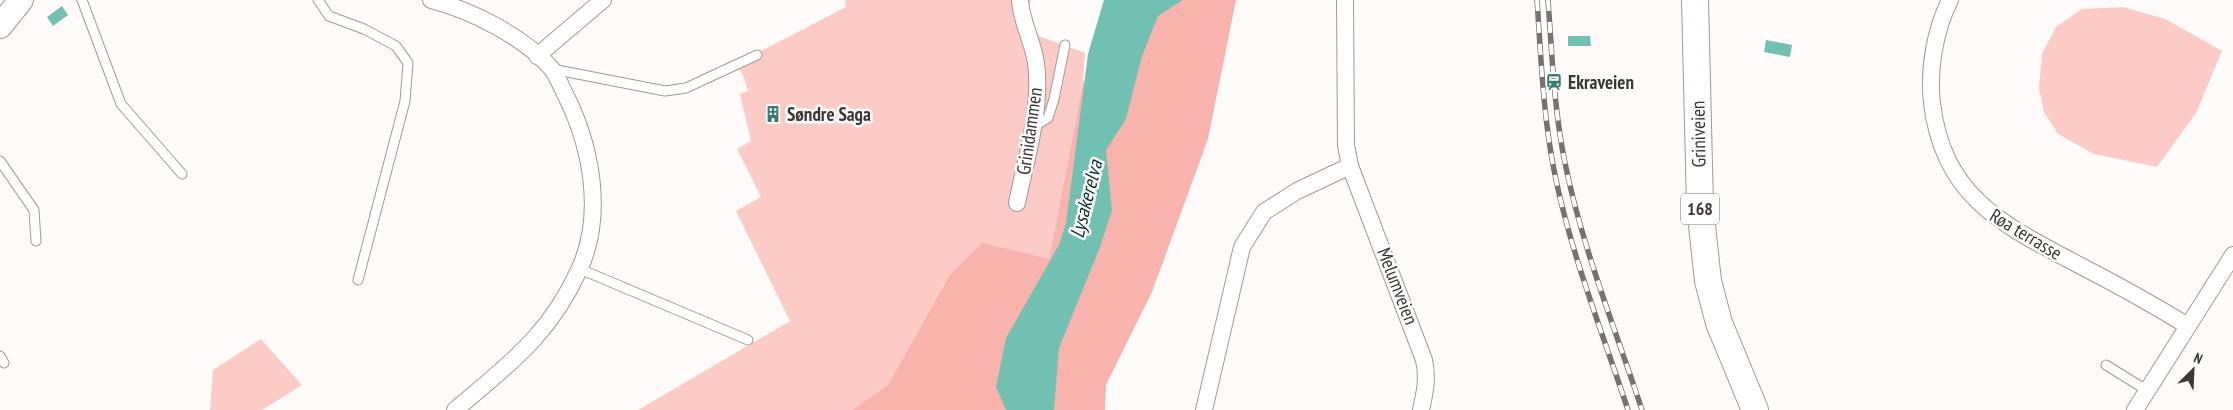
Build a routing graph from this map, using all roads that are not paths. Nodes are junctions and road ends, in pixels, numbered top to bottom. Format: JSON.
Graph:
{"nodes":[{"id":1,"x":22,"y":0,"type":"edge"},
{"id":2,"x":82,"y":0,"type":"edge"},
{"id":3,"x":318,"y":0,"type":"edge"},
{"id":4,"x":431,"y":0,"type":"edge"},
{"id":5,"x":603,"y":0,"type":"edge"},
{"id":6,"x":1020,"y":0,"type":"edge"},
{"id":7,"x":1345,"y":0,"type":"edge"},
{"id":8,"x":1695,"y":0,"type":"edge"},
{"id":9,"x":1950,"y":0,"type":"edge"},
{"id":10,"x":456,"y":3,"type":"edge"},
{"id":11,"x":0,"y":26,"type":"edge"},
{"id":12,"x":1065,"y":45,"type":"dead end"},
{"id":13,"x":757,"y":55,"type":"dead end"},
{"id":14,"x":537,"y":56,"type":"junction"},
{"id":15,"x":552,"y":69,"type":"junction"},
{"id":16,"x":1033,"y":127,"type":"junction"},
{"id":17,"x":0,"y":161,"type":"edge"},
{"id":18,"x":1350,"y":166,"type":"junction"},
{"id":19,"x":182,"y":174,"type":"dead end"},
{"id":20,"x":1017,"y":203,"type":"dead end"},
{"id":21,"x":36,"y":242,"type":"dead end"},
{"id":22,"x":2233,"y":255,"type":"edge"},
{"id":23,"x":580,"y":269,"type":"junction"},
{"id":24,"x":358,"y":280,"type":"dead end"},
{"id":25,"x":2188,"y":326,"type":"junction"},
{"id":26,"x":748,"y":340,"type":"dead end"},
{"id":27,"x":2106,"y":366,"type":"dead end"},
{"id":28,"x":2148,"y":391,"type":"junction"},
{"id":29,"x":455,"y":410,"type":"edge"},
{"id":30,"x":1204,"y":410,"type":"edge"},
{"id":31,"x":1421,"y":410,"type":"edge"},
{"id":32,"x":1755,"y":410,"type":"edge"},
{"id":33,"x":2135,"y":410,"type":"edge"}],
"edges":[{"from":1,"to":11,"type":"main road"},
{"from":2,"to":19,"type":"lane"},
{"from":3,"to":24,"type":"lane"},
{"from":4,"to":10,"type":"street"},
{"from":5,"to":14,"type":"street"},
{"from":6,"to":16,"type":"street","name":"Grinidammen"},
{"from":7,"to":18,"type":"street","name":"Melumveien"},
{"from":8,"to":32,"type":"main road","name":"Griniveien","number":"168"},
{"from":9,"to":25,"type":"street","name":"Røa terrasse"},
{"from":10,"to":14,"type":"street"},
{"from":12,"to":16,"type":"lane"},
{"from":13,"to":15,"type":"lane"},
{"from":14,"to":15,"type":"street"},
{"from":15,"to":23,"type":"street"},
{"from":16,"to":20,"type":"street","name":"Grinidammen"},
{"from":17,"to":21,"type":"lane"},
{"from":18,"to":30,"type":"street"},
{"from":18,"to":31,"type":"street","name":"Melumveien"},
{"from":22,"to":25,"type":"street"},
{"from":23,"to":26,"type":"lane"},
{"from":23,"to":29,"type":"street"},
{"from":25,"to":28,"type":"street"},
{"from":27,"to":28,"type":"lane"},
{"from":28,"to":33,"type":"street"}]}
